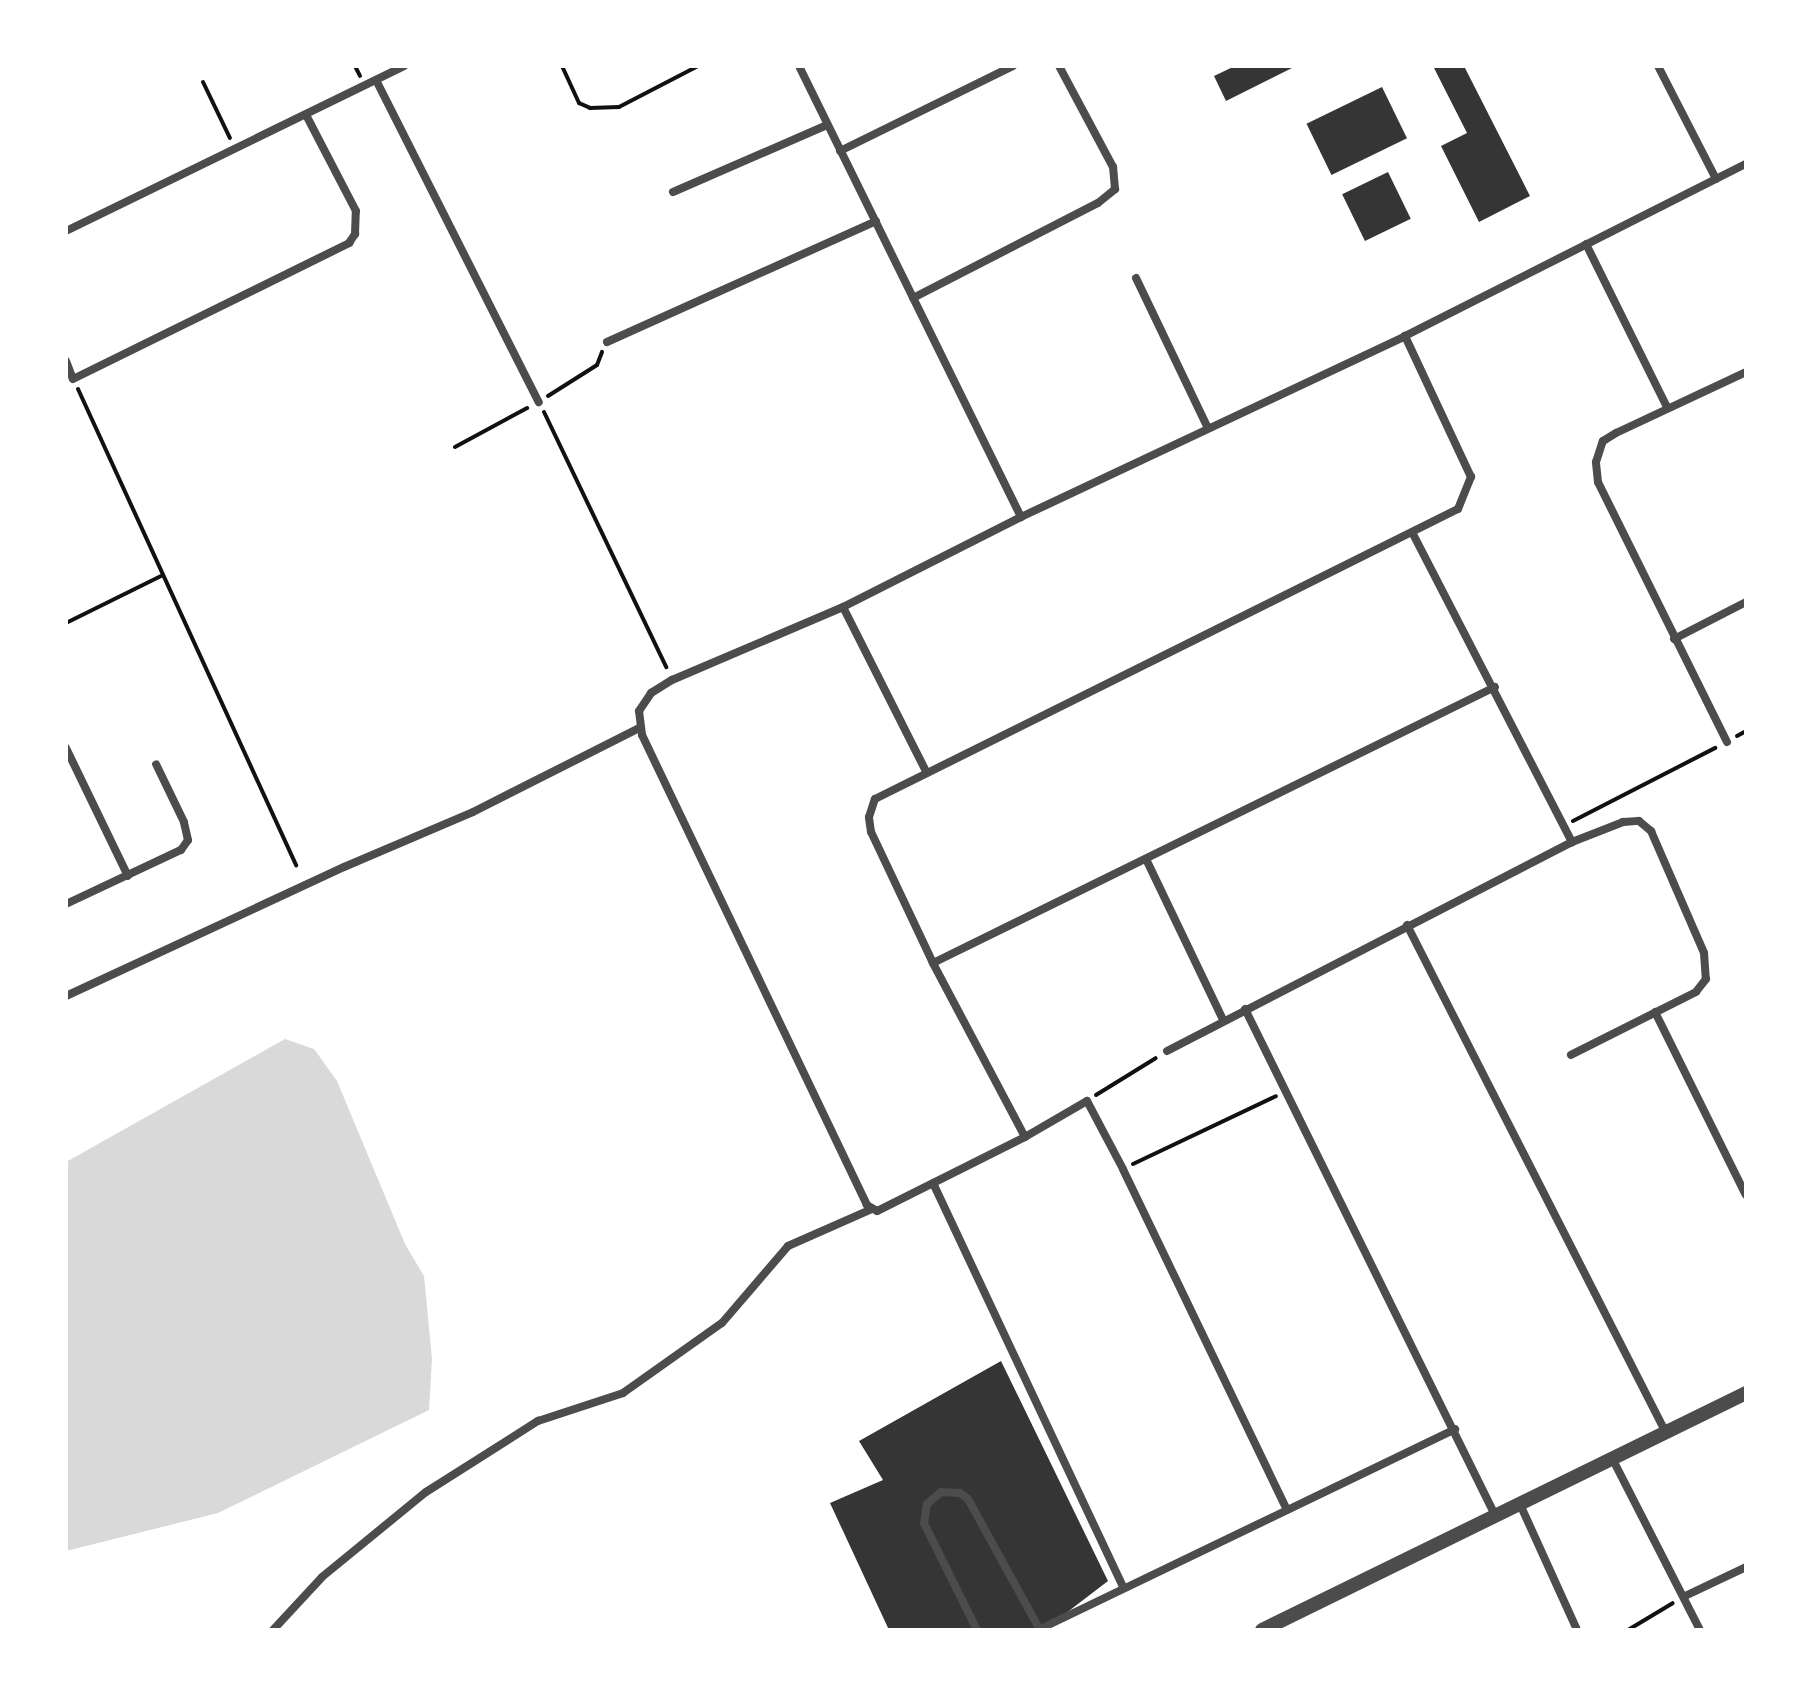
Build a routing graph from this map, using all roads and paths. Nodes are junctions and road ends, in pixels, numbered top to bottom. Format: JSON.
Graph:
{"nodes":[{"id":1,"x":404,"y":66,"type":"edge"},
{"id":2,"x":562,"y":66,"type":"edge"},
{"id":3,"x":698,"y":66,"type":"edge"},
{"id":4,"x":799,"y":66,"type":"edge"},
{"id":5,"x":1013,"y":66,"type":"edge"},
{"id":6,"x":1059,"y":66,"type":"edge"},
{"id":7,"x":1658,"y":66,"type":"edge"},
{"id":8,"x":376,"y":80,"type":"junction"},
{"id":9,"x":203,"y":82,"type":"dead end"},
{"id":10,"x":306,"y":115,"type":"junction"},
{"id":11,"x":827,"y":125,"type":"junction"},
{"id":12,"x":234,"y":147,"type":"junction"},
{"id":13,"x":840,"y":151,"type":"junction"},
{"id":14,"x":1746,"y":164,"type":"edge"},
{"id":15,"x":1716,"y":179,"type":"junction"},
{"id":16,"x":673,"y":192,"type":"dead end"},
{"id":17,"x":876,"y":221,"type":"junction"},
{"id":18,"x":66,"y":231,"type":"edge"},
{"id":19,"x":1586,"y":244,"type":"junction"},
{"id":20,"x":1136,"y":278,"type":"dead end"},
{"id":21,"x":913,"y":298,"type":"junction"},
{"id":22,"x":1405,"y":336,"type":"junction"},
{"id":23,"x":607,"y":342,"type":"dead end"},
{"id":24,"x":66,"y":361,"type":"edge"},
{"id":25,"x":1746,"y":372,"type":"edge"},
{"id":26,"x":73,"y":379,"type":"junction"},
{"id":27,"x":539,"y":402,"type":"joint"},
{"id":28,"x":1667,"y":407,"type":"junction"},
{"id":29,"x":1208,"y":428,"type":"junction"},
{"id":30,"x":1021,"y":517,"type":"junction"},
{"id":31,"x":1413,"y":534,"type":"junction"},
{"id":32,"x":161,"y":576,"type":"junction"},
{"id":33,"x":1746,"y":602,"type":"edge"},
{"id":34,"x":843,"y":607,"type":"junction"},
{"id":35,"x":66,"y":623,"type":"edge"},
{"id":36,"x":1674,"y":639,"type":"junction"},
{"id":37,"x":672,"y":680,"type":"junction"},
{"id":38,"x":1495,"y":687,"type":"junction"},
{"id":39,"x":639,"y":728,"type":"junction"},
{"id":40,"x":1746,"y":731,"type":"edge"},
{"id":41,"x":1727,"y":742,"type":"junction"},
{"id":42,"x":66,"y":748,"type":"edge"},
{"id":43,"x":156,"y":764,"type":"dead end"},
{"id":44,"x":927,"y":773,"type":"junction"},
{"id":45,"x":1564,"y":825,"type":"junction"},
{"id":46,"x":1572,"y":842,"type":"junction"},
{"id":47,"x":1146,"y":859,"type":"junction"},
{"id":48,"x":296,"y":865,"type":"dead end"},
{"id":49,"x":128,"y":876,"type":"junction"},
{"id":50,"x":66,"y":904,"type":"edge"},
{"id":51,"x":1407,"y":925,"type":"junction"},
{"id":52,"x":933,"y":963,"type":"junction"},
{"id":53,"x":66,"y":996,"type":"edge"},
{"id":54,"x":1245,"y":1009,"type":"junction"},
{"id":55,"x":1655,"y":1012,"type":"junction"},
{"id":56,"x":1223,"y":1020,"type":"junction"},
{"id":57,"x":1167,"y":1051,"type":"joint"},
{"id":58,"x":1571,"y":1055,"type":"dead end"},
{"id":59,"x":1288,"y":1091,"type":"junction"},
{"id":60,"x":1087,"y":1101,"type":"junction"},
{"id":61,"x":1025,"y":1137,"type":"junction"},
{"id":62,"x":1123,"y":1169,"type":"junction"},
{"id":63,"x":933,"y":1183,"type":"junction"},
{"id":64,"x":1746,"y":1195,"type":"edge"},
{"id":65,"x":872,"y":1209,"type":"junction"},
{"id":66,"x":1746,"y":1393,"type":"edge"},
{"id":67,"x":1455,"y":1429,"type":"junction"},
{"id":68,"x":1665,"y":1431,"type":"junction"},
{"id":69,"x":1612,"y":1457,"type":"junction"},
{"id":70,"x":1518,"y":1501,"type":"junction"},
{"id":71,"x":1287,"y":1510,"type":"junction"},
{"id":72,"x":1494,"y":1513,"type":"junction"},
{"id":73,"x":1746,"y":1567,"type":"edge"},
{"id":74,"x":1123,"y":1586,"type":"junction"},
{"id":75,"x":1685,"y":1596,"type":"junction"},
{"id":76,"x":273,"y":1630,"type":"edge"},
{"id":77,"x":977,"y":1630,"type":"edge"},
{"id":78,"x":1039,"y":1630,"type":"edge"},
{"id":79,"x":1262,"y":1630,"type":"edge"},
{"id":80,"x":1577,"y":1630,"type":"edge"},
{"id":81,"x":1628,"y":1630,"type":"edge"},
{"id":82,"x":1700,"y":1630,"type":"edge"}],
"edges":[{"from":1,"to":8,"type":"street"},
{"from":2,"to":3,"type":"path"},
{"from":4,"to":11,"type":"street"},
{"from":5,"to":13,"type":"street"},
{"from":6,"to":21,"type":"street"},
{"from":7,"to":15,"type":"street"},
{"from":8,"to":10,"type":"street"},
{"from":8,"to":27,"type":"street"},
{"from":9,"to":12,"type":"path"},
{"from":10,"to":12,"type":"street"},
{"from":10,"to":26,"type":"street"},
{"from":11,"to":13,"type":"street"},
{"from":11,"to":16,"type":"street"},
{"from":12,"to":18,"type":"street"},
{"from":13,"to":17,"type":"street"},
{"from":14,"to":15,"type":"street"},
{"from":15,"to":19,"type":"street"},
{"from":17,"to":21,"type":"street"},
{"from":17,"to":23,"type":"street"},
{"from":19,"to":22,"type":"street"},
{"from":19,"to":28,"type":"street"},
{"from":20,"to":29,"type":"street"},
{"from":21,"to":30,"type":"street"},
{"from":22,"to":29,"type":"street"},
{"from":22,"to":31,"type":"street"},
{"from":24,"to":26,"type":"street"},
{"from":25,"to":28,"type":"street"},
{"from":26,"to":32,"type":"path"},
{"from":27,"to":37,"type":"path"},
{"from":28,"to":36,"type":"street"},
{"from":29,"to":30,"type":"street"},
{"from":30,"to":34,"type":"street"},
{"from":31,"to":38,"type":"street"},
{"from":31,"to":44,"type":"street"},
{"from":32,"to":35,"type":"path"},
{"from":32,"to":48,"type":"path"},
{"from":33,"to":36,"type":"street"},
{"from":34,"to":37,"type":"street"},
{"from":34,"to":44,"type":"street"},
{"from":36,"to":41,"type":"street"},
{"from":37,"to":39,"type":"street"},
{"from":38,"to":45,"type":"street"},
{"from":38,"to":47,"type":"street"},
{"from":39,"to":53,"type":"street"},
{"from":39,"to":65,"type":"street"},
{"from":40,"to":41,"type":"path"},
{"from":41,"to":45,"type":"path"},
{"from":42,"to":49,"type":"street"},
{"from":43,"to":49,"type":"street"},
{"from":44,"to":52,"type":"street"},
{"from":45,"to":46,"type":"street"},
{"from":46,"to":51,"type":"street"},
{"from":46,"to":55,"type":"street"},
{"from":47,"to":52,"type":"street"},
{"from":47,"to":56,"type":"street"},
{"from":49,"to":50,"type":"street"},
{"from":51,"to":54,"type":"street"},
{"from":51,"to":68,"type":"street"},
{"from":52,"to":61,"type":"street"},
{"from":54,"to":56,"type":"street"},
{"from":54,"to":59,"type":"street"},
{"from":55,"to":58,"type":"street"},
{"from":55,"to":64,"type":"street"},
{"from":56,"to":57,"type":"street"},
{"from":57,"to":60,"type":"path"},
{"from":59,"to":62,"type":"path"},
{"from":59,"to":67,"type":"street"},
{"from":60,"to":61,"type":"street"},
{"from":60,"to":62,"type":"street"},
{"from":61,"to":63,"type":"street"},
{"from":62,"to":71,"type":"street"},
{"from":63,"to":65,"type":"street"},
{"from":63,"to":74,"type":"street"},
{"from":65,"to":76,"type":"street"},
{"from":66,"to":68,"type":"street"},
{"from":67,"to":71,"type":"street"},
{"from":67,"to":72,"type":"street"},
{"from":68,"to":69,"type":"street"},
{"from":69,"to":70,"type":"street"},
{"from":69,"to":75,"type":"street"},
{"from":70,"to":72,"type":"street"},
{"from":70,"to":80,"type":"street"},
{"from":71,"to":74,"type":"street"},
{"from":72,"to":79,"type":"street"},
{"from":73,"to":75,"type":"street"},
{"from":74,"to":78,"type":"street"},
{"from":75,"to":81,"type":"path"},
{"from":75,"to":82,"type":"street"},
{"from":77,"to":78,"type":"street"}]}
